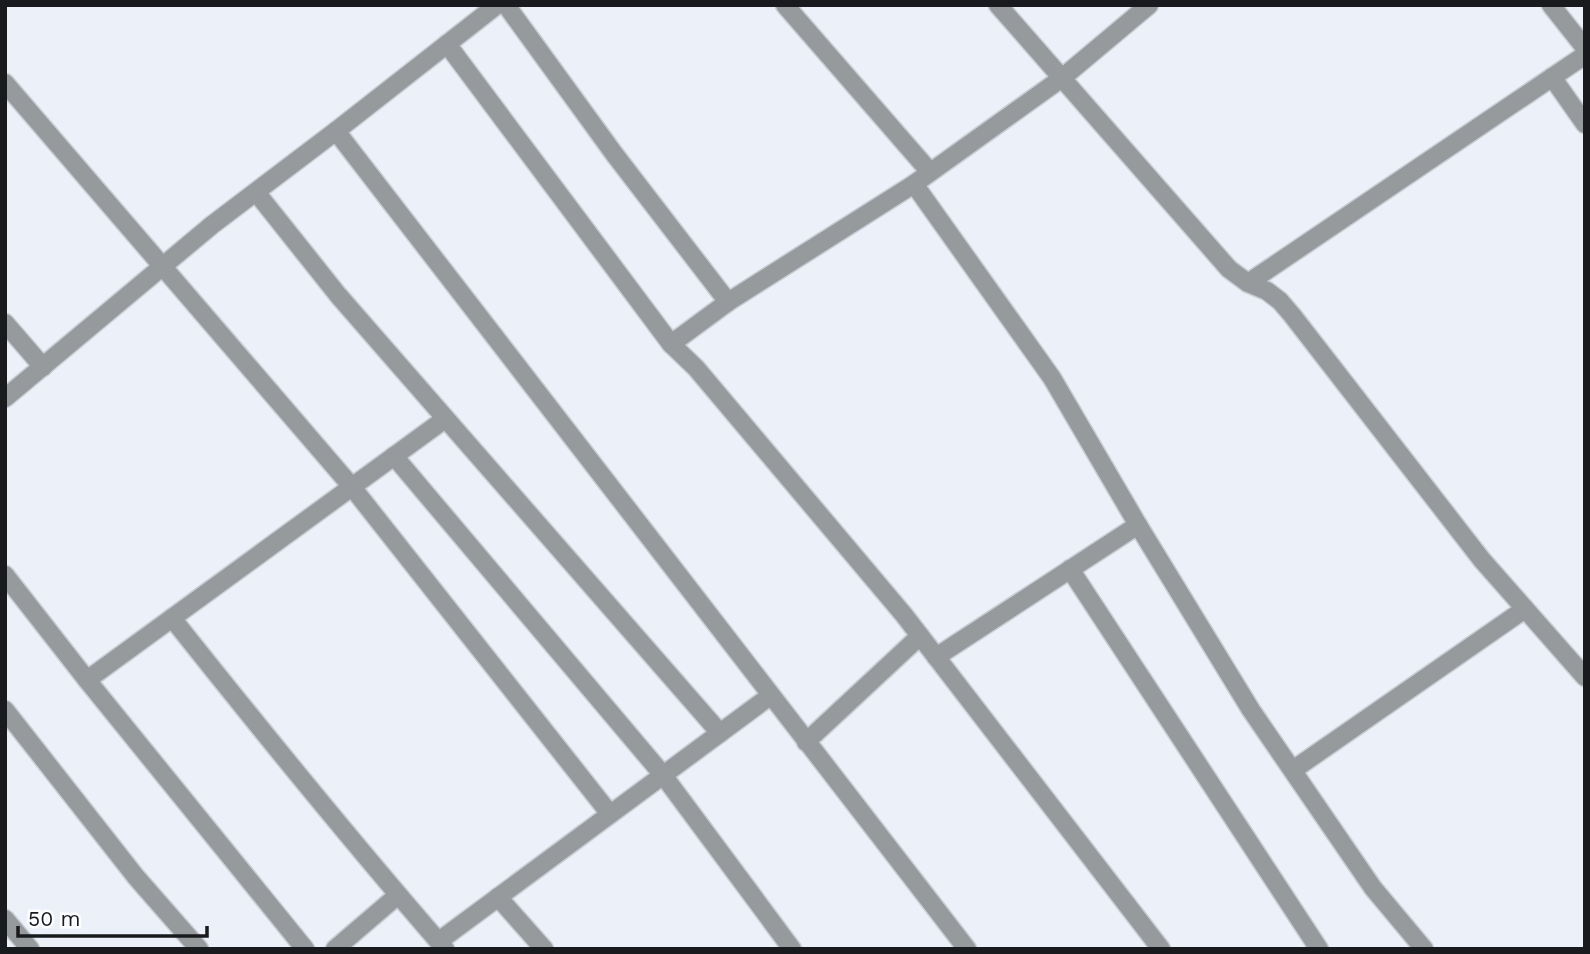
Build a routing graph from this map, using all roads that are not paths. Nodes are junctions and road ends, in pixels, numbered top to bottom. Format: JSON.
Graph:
{"nodes":[{"id":1,"x":497,"y":5,"type":"edge"},
{"id":2,"x":506,"y":5,"type":"edge"},
{"id":3,"x":785,"y":5,"type":"edge"},
{"id":4,"x":998,"y":5,"type":"edge"},
{"id":5,"x":1149,"y":5,"type":"edge"},
{"id":6,"x":1550,"y":5,"type":"edge"},
{"id":7,"x":447,"y":44,"type":"junction"},
{"id":8,"x":1585,"y":48,"type":"edge"},
{"id":9,"x":1585,"y":55,"type":"edge"},
{"id":10,"x":1552,"y":77,"type":"junction"},
{"id":11,"x":1062,"y":78,"type":"junction"},
{"id":12,"x":5,"y":83,"type":"edge"},
{"id":13,"x":1585,"y":124,"type":"edge"},
{"id":14,"x":336,"y":131,"type":"junction"},
{"id":15,"x":930,"y":172,"type":"junction"},
{"id":16,"x":914,"y":184,"type":"junction"},
{"id":17,"x":256,"y":192,"type":"junction"},
{"id":18,"x":163,"y":266,"type":"junction"},
{"id":19,"x":1248,"y":282,"type":"junction"},
{"id":20,"x":729,"y":302,"type":"junction"},
{"id":21,"x":5,"y":323,"type":"edge"},
{"id":22,"x":671,"y":344,"type":"junction"},
{"id":23,"x":43,"y":367,"type":"junction"},
{"id":24,"x":5,"y":398,"type":"edge"},
{"id":25,"x":445,"y":419,"type":"junction"},
{"id":26,"x":394,"y":456,"type":"junction"},
{"id":27,"x":352,"y":487,"type":"junction"},
{"id":28,"x":1138,"y":525,"type":"junction"},
{"id":29,"x":1070,"y":569,"type":"junction"},
{"id":30,"x":5,"y":575,"type":"edge"},
{"id":31,"x":1525,"y":608,"type":"junction"},
{"id":32,"x":172,"y":618,"type":"junction"},
{"id":33,"x":920,"y":636,"type":"junction"},
{"id":34,"x":936,"y":657,"type":"junction"},
{"id":35,"x":1585,"y":677,"type":"edge"},
{"id":36,"x":88,"y":680,"type":"junction"},
{"id":37,"x":770,"y":696,"type":"junction"},
{"id":38,"x":5,"y":710,"type":"edge"},
{"id":39,"x":720,"y":733,"type":"junction"},
{"id":40,"x":806,"y":742,"type":"junction"},
{"id":41,"x":1293,"y":770,"type":"junction"},
{"id":42,"x":663,"y":775,"type":"junction"},
{"id":43,"x":610,"y":814,"type":"junction"},
{"id":44,"x":398,"y":895,"type":"junction"},
{"id":45,"x":498,"y":897,"type":"junction"},
{"id":46,"x":5,"y":919,"type":"edge"},
{"id":47,"x":442,"y":945,"type":"edge"},
{"id":48,"x":30,"y":949,"type":"edge"},
{"id":49,"x":199,"y":949,"type":"edge"},
{"id":50,"x":305,"y":949,"type":"edge"},
{"id":51,"x":335,"y":949,"type":"edge"},
{"id":52,"x":544,"y":949,"type":"edge"},
{"id":53,"x":792,"y":949,"type":"edge"},
{"id":54,"x":967,"y":949,"type":"edge"},
{"id":55,"x":1161,"y":949,"type":"edge"},
{"id":56,"x":1319,"y":949,"type":"edge"},
{"id":57,"x":1424,"y":949,"type":"edge"}],
"edges":[{"from":1,"to":7,"type":"street"},
{"from":2,"to":20,"type":"street"},
{"from":3,"to":15,"type":"street"},
{"from":4,"to":11,"type":"street"},
{"from":5,"to":11,"type":"street"},
{"from":6,"to":8,"type":"street"},
{"from":7,"to":14,"type":"street"},
{"from":7,"to":22,"type":"street"},
{"from":9,"to":10,"type":"street"},
{"from":10,"to":13,"type":"street"},
{"from":10,"to":19,"type":"street"},
{"from":11,"to":15,"type":"street"},
{"from":11,"to":19,"type":"street"},
{"from":12,"to":18,"type":"street"},
{"from":14,"to":17,"type":"street"},
{"from":14,"to":37,"type":"street"},
{"from":15,"to":16,"type":"street"},
{"from":16,"to":20,"type":"street"},
{"from":16,"to":28,"type":"street"},
{"from":17,"to":18,"type":"street"},
{"from":17,"to":25,"type":"street"},
{"from":18,"to":23,"type":"street"},
{"from":18,"to":27,"type":"street"},
{"from":19,"to":31,"type":"street"},
{"from":20,"to":22,"type":"street"},
{"from":21,"to":23,"type":"street"},
{"from":22,"to":33,"type":"street"},
{"from":23,"to":24,"type":"street"},
{"from":25,"to":26,"type":"street"},
{"from":25,"to":39,"type":"street"},
{"from":26,"to":27,"type":"street"},
{"from":26,"to":42,"type":"street"},
{"from":27,"to":32,"type":"street"},
{"from":27,"to":43,"type":"street"},
{"from":28,"to":29,"type":"street"},
{"from":28,"to":41,"type":"street"},
{"from":29,"to":34,"type":"street"},
{"from":29,"to":56,"type":"street"},
{"from":30,"to":36,"type":"street"},
{"from":31,"to":35,"type":"street"},
{"from":31,"to":41,"type":"street"},
{"from":32,"to":36,"type":"street"},
{"from":32,"to":44,"type":"street"},
{"from":33,"to":34,"type":"street"},
{"from":33,"to":40,"type":"street"},
{"from":34,"to":55,"type":"street"},
{"from":36,"to":50,"type":"street"},
{"from":37,"to":39,"type":"street"},
{"from":37,"to":40,"type":"street"},
{"from":38,"to":49,"type":"street"},
{"from":39,"to":42,"type":"street"},
{"from":40,"to":54,"type":"street"},
{"from":41,"to":57,"type":"street"},
{"from":42,"to":43,"type":"street"},
{"from":42,"to":53,"type":"street"},
{"from":43,"to":45,"type":"street"},
{"from":44,"to":47,"type":"street"},
{"from":44,"to":51,"type":"street"},
{"from":45,"to":47,"type":"street"},
{"from":45,"to":52,"type":"street"},
{"from":46,"to":48,"type":"street"}]}
